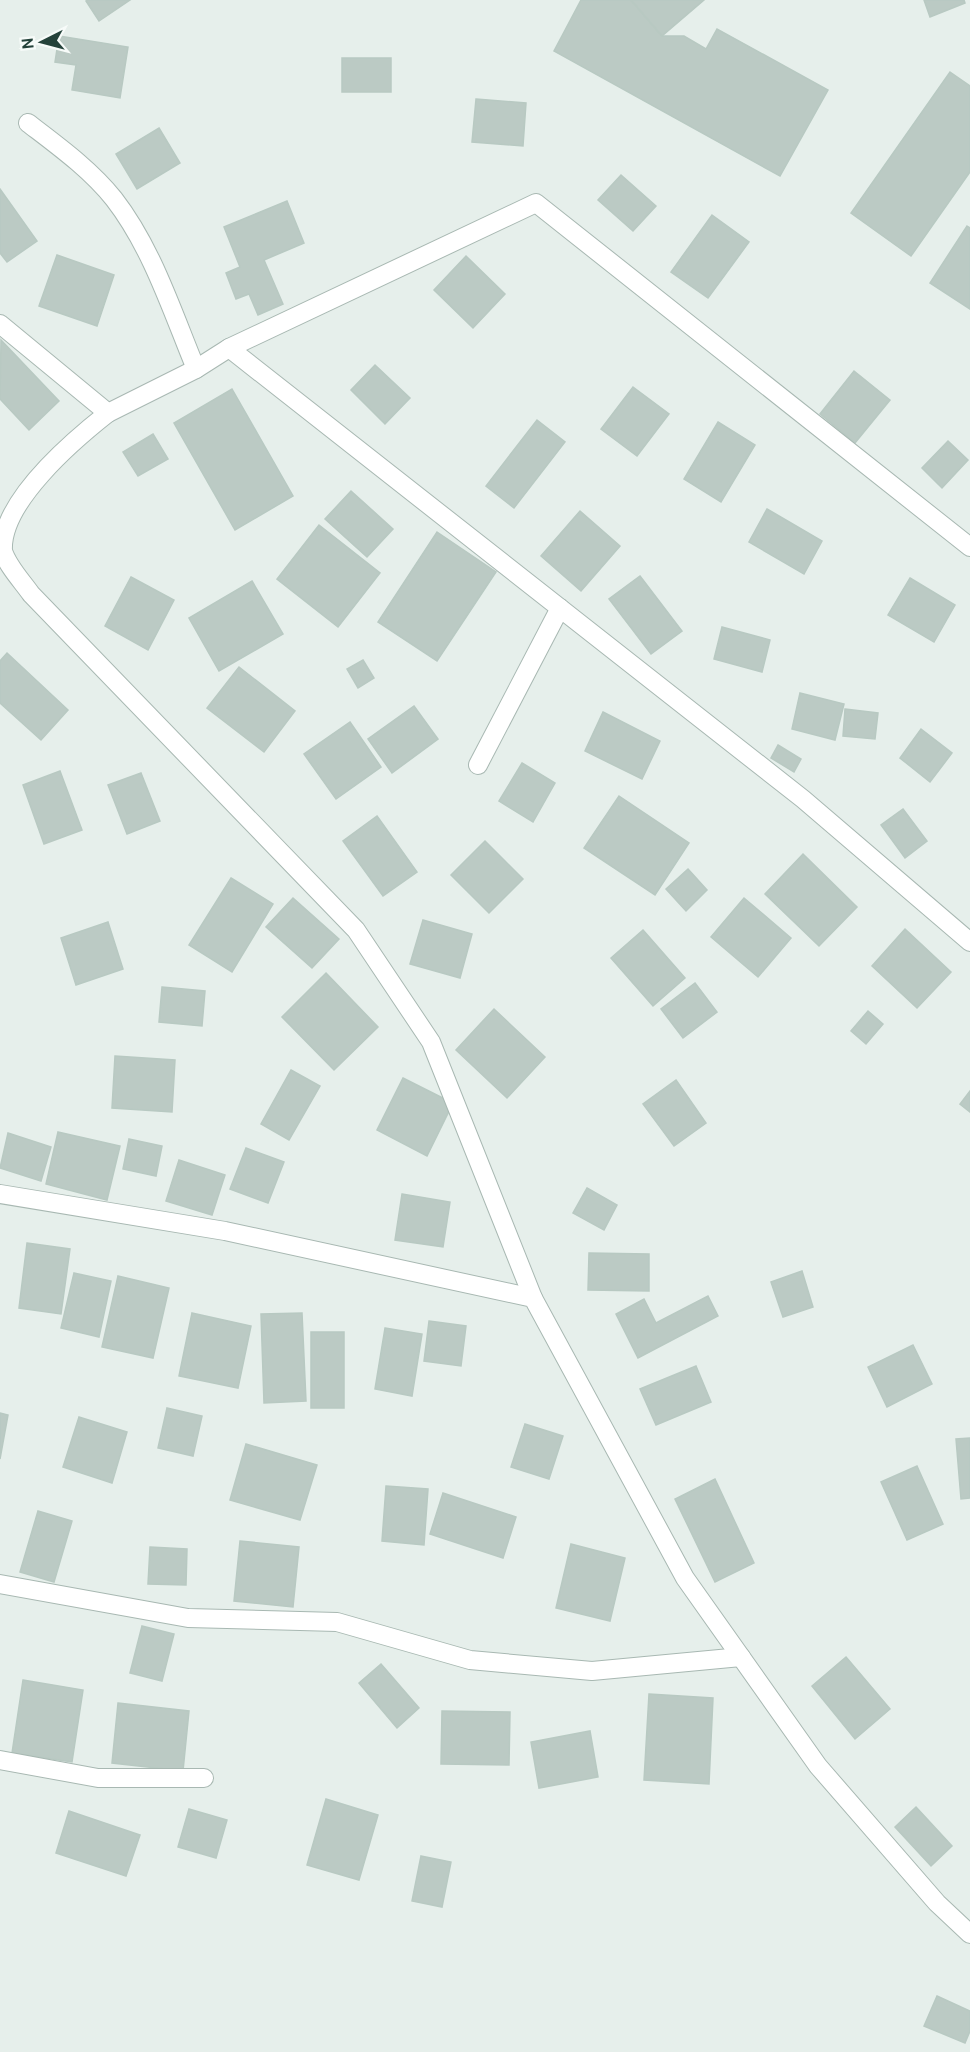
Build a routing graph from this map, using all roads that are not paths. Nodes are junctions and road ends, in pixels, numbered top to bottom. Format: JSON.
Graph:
{"nodes":[{"id":1,"x":28,"y":123,"type":"dead end"},
{"id":2,"x":0,"y":324,"type":"edge"},
{"id":3,"x":229,"y":348,"type":"junction"},
{"id":4,"x":196,"y":369,"type":"junction"},
{"id":5,"x":108,"y":413,"type":"junction"},
{"id":6,"x":970,"y":547,"type":"edge"},
{"id":7,"x":560,"y":608,"type":"junction"},
{"id":8,"x":478,"y":765,"type":"dead end"},
{"id":9,"x":970,"y":942,"type":"edge"},
{"id":10,"x":0,"y":1194,"type":"edge"},
{"id":11,"x":533,"y":1298,"type":"junction"},
{"id":12,"x":0,"y":1584,"type":"edge"},
{"id":13,"x":741,"y":1657,"type":"junction"},
{"id":14,"x":0,"y":1760,"type":"edge"},
{"id":15,"x":204,"y":1778,"type":"dead end"},
{"id":16,"x":970,"y":1934,"type":"edge"}],
"edges":[{"from":1,"to":4,"type":"street"},
{"from":2,"to":5,"type":"street"},
{"from":3,"to":4,"type":"street"},
{"from":3,"to":6,"type":"street"},
{"from":3,"to":7,"type":"street"},
{"from":4,"to":5,"type":"street"},
{"from":5,"to":11,"type":"street"},
{"from":7,"to":8,"type":"street"},
{"from":7,"to":9,"type":"street"},
{"from":10,"to":11,"type":"street"},
{"from":11,"to":13,"type":"street"},
{"from":12,"to":13,"type":"street"},
{"from":13,"to":16,"type":"street"},
{"from":14,"to":15,"type":"street"}]}
